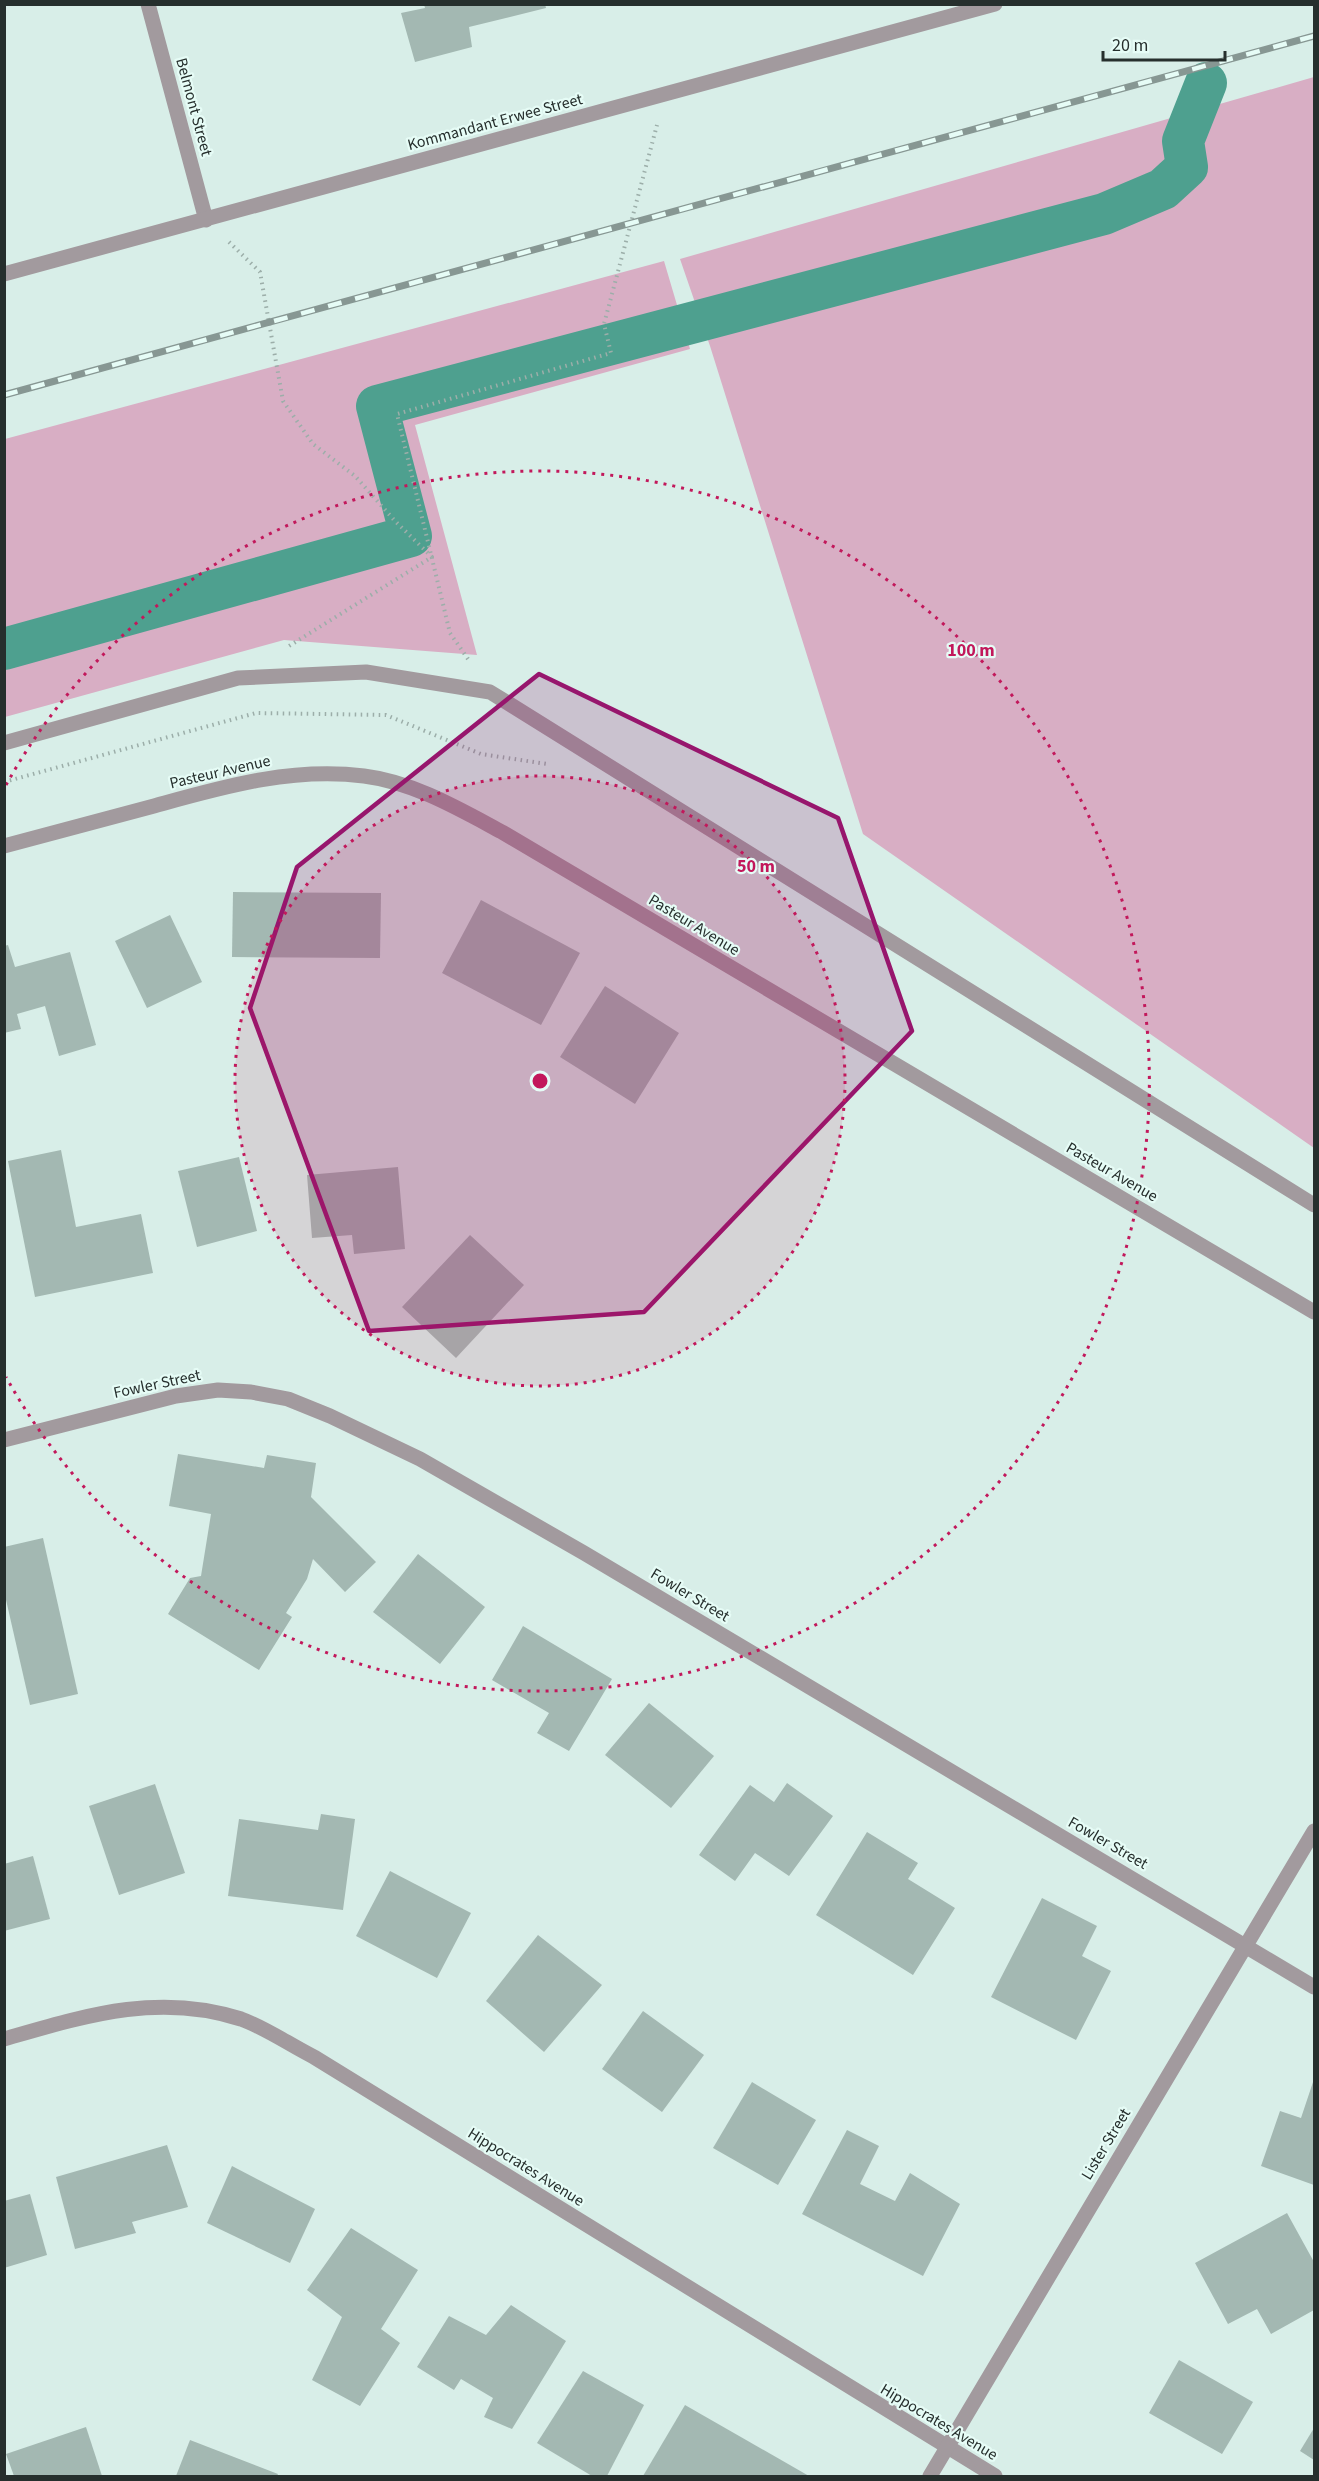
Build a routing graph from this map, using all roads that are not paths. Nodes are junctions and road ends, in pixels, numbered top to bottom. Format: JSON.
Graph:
{"nodes":[{"id":1,"x":148,"y":4,"type":"edge"},
{"id":2,"x":995,"y":4,"type":"edge"},
{"id":3,"x":206,"y":220,"type":"junction"},
{"id":4,"x":4,"y":274,"type":"edge"},
{"id":5,"x":4,"y":743,"type":"edge"},
{"id":6,"x":4,"y":846,"type":"edge"},
{"id":7,"x":1314,"y":1205,"type":"edge"},
{"id":8,"x":1314,"y":1312,"type":"edge"},
{"id":9,"x":4,"y":1440,"type":"edge"},
{"id":10,"x":1314,"y":1831,"type":"edge"},
{"id":11,"x":1246,"y":1945,"type":"junction"},
{"id":12,"x":1314,"y":1987,"type":"edge"},
{"id":13,"x":4,"y":2039,"type":"edge"},
{"id":14,"x":947,"y":2448,"type":"junction"},
{"id":15,"x":930,"y":2476,"type":"edge"},
{"id":16,"x":995,"y":2476,"type":"edge"}],
"edges":[{"from":1,"to":3,"type":"street","name":"Belmont Street"},
{"from":2,"to":3,"type":"street","name":"Kommandant Erwee Street"},
{"from":3,"to":4,"type":"street","name":"Kommandant Erwee Street"},
{"from":5,"to":7,"type":"street"},
{"from":6,"to":8,"type":"street","name":"Pasteur Avenue"},
{"from":9,"to":11,"type":"street","name":"Fowler Street"},
{"from":10,"to":11,"type":"street","name":"Lister Street"},
{"from":11,"to":12,"type":"street","name":"Fowler Street"},
{"from":11,"to":14,"type":"street","name":"Lister Street"},
{"from":13,"to":14,"type":"street","name":"Hippocrates Avenue"},
{"from":14,"to":15,"type":"street","name":"Lister Street"},
{"from":14,"to":16,"type":"street","name":"Hippocrates Avenue"}]}
